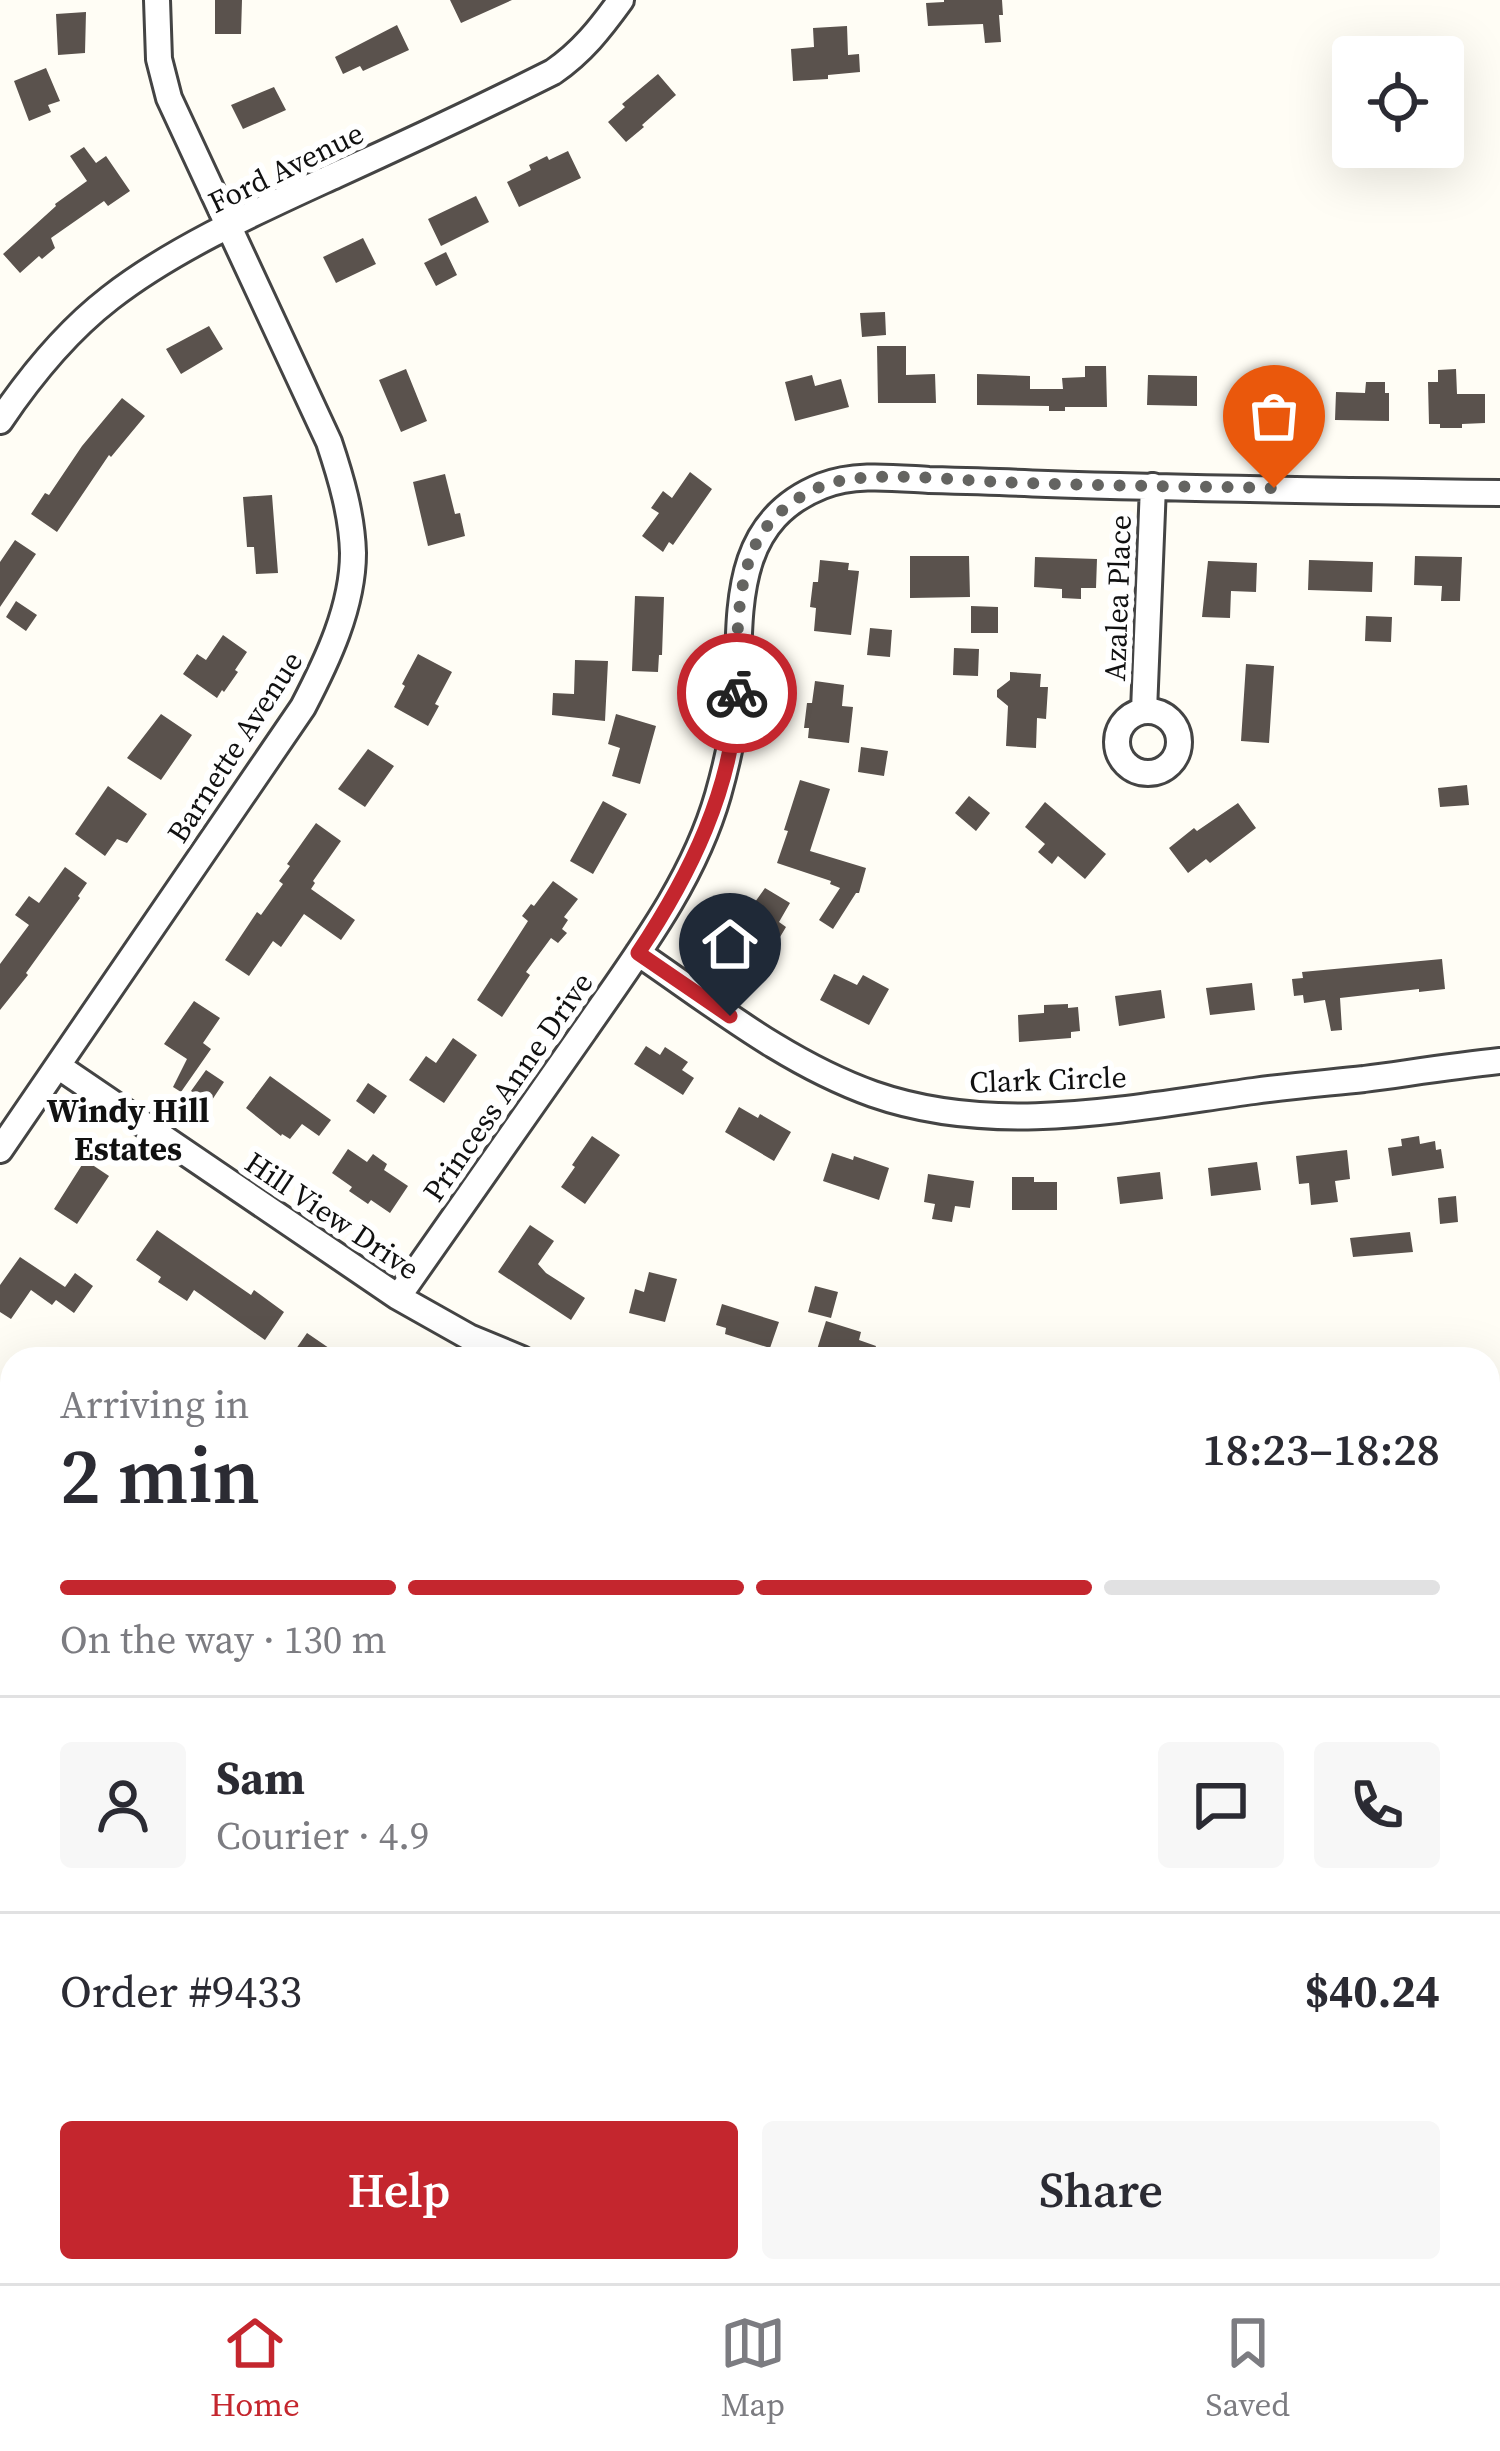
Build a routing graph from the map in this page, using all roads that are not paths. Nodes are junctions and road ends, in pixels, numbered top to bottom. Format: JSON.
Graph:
{"nodes":[{"id":1,"x":157,"y":0,"type":"edge"},
{"id":2,"x":621,"y":0,"type":"edge"},
{"id":3,"x":229,"y":228,"type":"junction"},
{"id":4,"x":0,"y":421,"type":"edge"},
{"id":5,"x":1153,"y":486,"type":"junction"},
{"id":6,"x":1500,"y":493,"type":"edge"},
{"id":7,"x":1144,"y":711,"type":"dead end"},
{"id":8,"x":638,"y":953,"type":"junction"},
{"id":9,"x":1500,"y":1060,"type":"edge"},
{"id":10,"x":58,"y":1066,"type":"junction"},
{"id":11,"x":0,"y":1150,"type":"edge"},
{"id":12,"x":398,"y":1297,"type":"junction"},
{"id":13,"x":494,"y":1347,"type":"edge"}],
"edges":[{"from":1,"to":3,"type":"street","name":"Barnette Avenue"},
{"from":2,"to":3,"type":"street","name":"Ford Avenue"},
{"from":3,"to":4,"type":"street","name":"Ford Avenue"},
{"from":3,"to":10,"type":"street","name":"Barnette Avenue"},
{"from":5,"to":6,"type":"street","name":"Princess Anne Drive"},
{"from":5,"to":7,"type":"street","name":"Azalea Place"},
{"from":5,"to":8,"type":"street","name":"Princess Anne Drive"},
{"from":8,"to":9,"type":"street","name":"Clark Circle"},
{"from":8,"to":12,"type":"street","name":"Princess Anne Drive"},
{"from":10,"to":11,"type":"street","name":"Barnette Avenue"},
{"from":10,"to":12,"type":"street","name":"Hill View Drive"},
{"from":12,"to":13,"type":"street","name":"Hill View Drive"}]}
